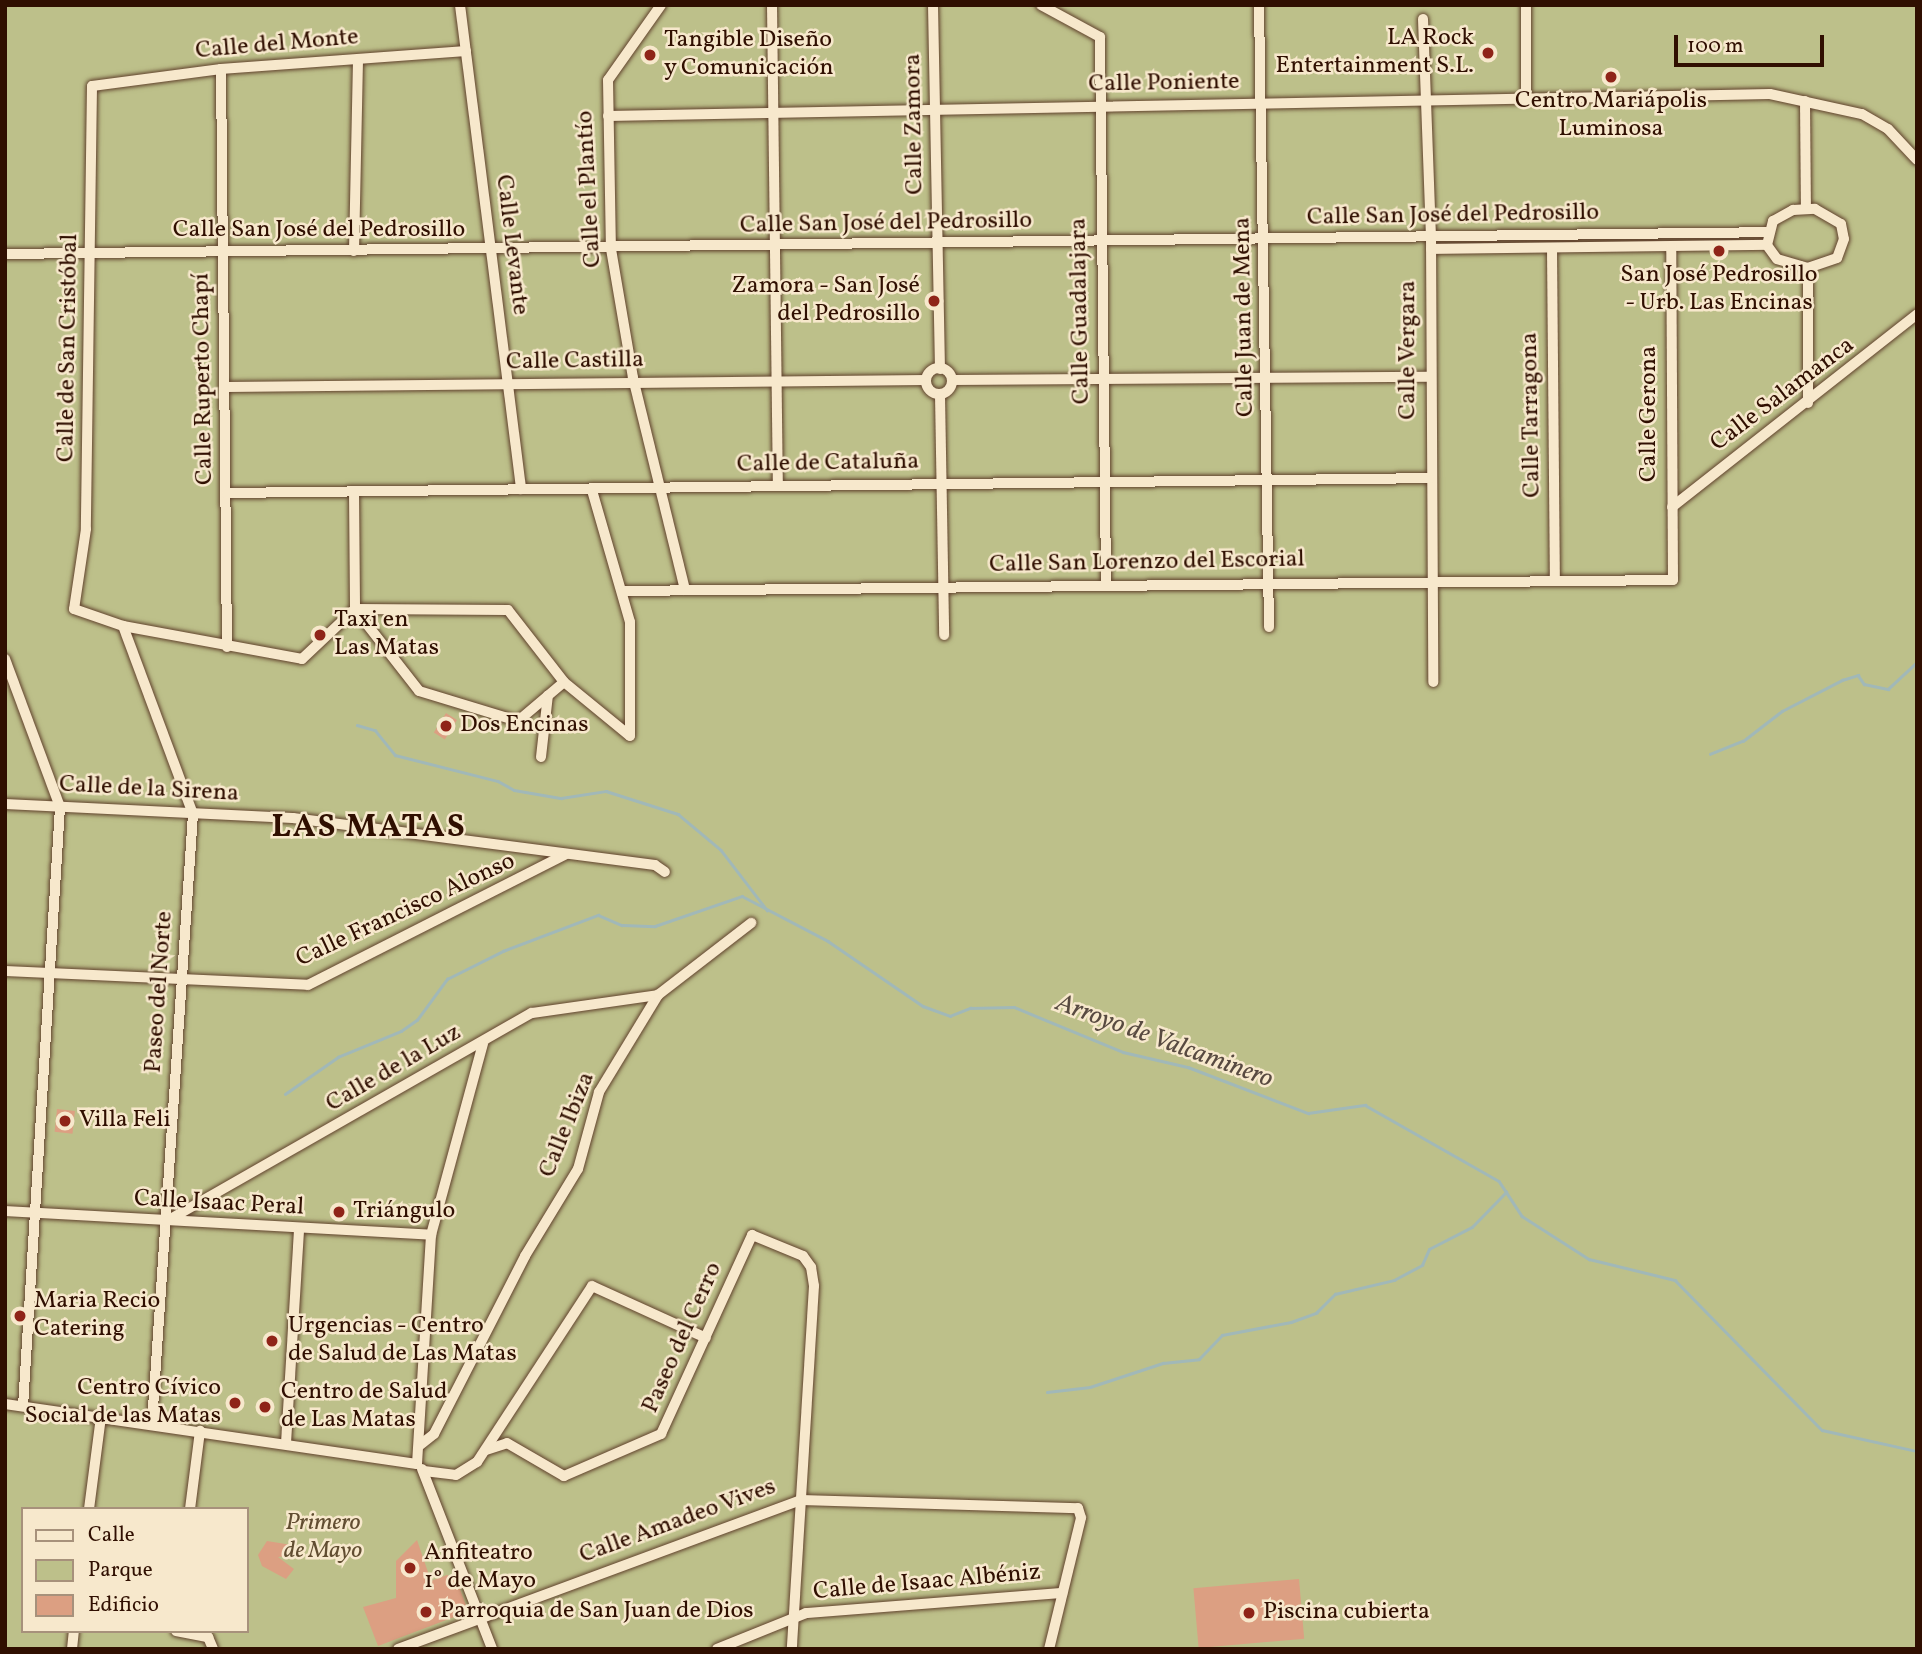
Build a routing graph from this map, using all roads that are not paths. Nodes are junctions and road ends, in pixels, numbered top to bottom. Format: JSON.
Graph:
{"nodes":[{"id":1,"x":460,"y":5,"type":"edge"},
{"id":2,"x":661,"y":5,"type":"edge"},
{"id":3,"x":772,"y":5,"type":"edge"},
{"id":4,"x":933,"y":5,"type":"edge"},
{"id":5,"x":1041,"y":5,"type":"edge"},
{"id":6,"x":1259,"y":5,"type":"edge"},
{"id":7,"x":1527,"y":5,"type":"edge"},
{"id":8,"x":1423,"y":19,"type":"dead end"},
{"id":9,"x":466,"y":51,"type":"junction"},
{"id":10,"x":358,"y":60,"type":"junction"},
{"id":11,"x":221,"y":69,"type":"junction"},
{"id":12,"x":92,"y":86,"type":"joint"},
{"id":13,"x":1527,"y":98,"type":"junction"},
{"id":14,"x":1424,"y":101,"type":"junction"},
{"id":15,"x":1805,"y":101,"type":"junction"},
{"id":16,"x":1261,"y":104,"type":"junction"},
{"id":17,"x":1100,"y":107,"type":"junction"},
{"id":18,"x":936,"y":109,"type":"junction"},
{"id":19,"x":773,"y":112,"type":"junction"},
{"id":20,"x":608,"y":116,"type":"junction"},
{"id":21,"x":1917,"y":160,"type":"edge"},
{"id":22,"x":1806,"y":208,"type":"junction"},
{"id":23,"x":1768,"y":232,"type":"junction"},
{"id":24,"x":1265,"y":239,"type":"junction"},
{"id":25,"x":1101,"y":242,"type":"junction"},
{"id":26,"x":939,"y":244,"type":"junction"},
{"id":27,"x":1431,"y":244,"type":"junction"},
{"id":28,"x":1768,"y":245,"type":"junction"},
{"id":29,"x":775,"y":247,"type":"junction"},
{"id":30,"x":1671,"y":248,"type":"junction"},
{"id":31,"x":611,"y":249,"type":"junction"},
{"id":32,"x":1552,"y":249,"type":"junction"},
{"id":33,"x":491,"y":250,"type":"junction"},
{"id":34,"x":354,"y":251,"type":"junction"},
{"id":35,"x":223,"y":252,"type":"junction"},
{"id":36,"x":5,"y":254,"type":"edge"},
{"id":37,"x":92,"y":254,"type":"junction"},
{"id":38,"x":1808,"y":268,"type":"junction"},
{"id":39,"x":1917,"y":314,"type":"edge"},
{"id":40,"x":940,"y":369,"type":"junction"},
{"id":41,"x":1429,"y":377,"type":"junction"},
{"id":42,"x":1267,"y":379,"type":"junction"},
{"id":43,"x":926,"y":380,"type":"junction"},
{"id":44,"x":952,"y":380,"type":"junction"},
{"id":45,"x":1103,"y":380,"type":"junction"},
{"id":46,"x":634,"y":382,"type":"junction"},
{"id":47,"x":777,"y":383,"type":"junction"},
{"id":48,"x":508,"y":385,"type":"junction"},
{"id":49,"x":226,"y":387,"type":"junction"},
{"id":50,"x":940,"y":394,"type":"junction"},
{"id":51,"x":1808,"y":403,"type":"junction"},
{"id":52,"x":1429,"y":478,"type":"junction"},
{"id":53,"x":1267,"y":479,"type":"junction"},
{"id":54,"x":1104,"y":482,"type":"junction"},
{"id":55,"x":941,"y":484,"type":"junction"},
{"id":56,"x":778,"y":486,"type":"junction"},
{"id":57,"x":660,"y":488,"type":"junction"},
{"id":58,"x":521,"y":489,"type":"junction"},
{"id":59,"x":592,"y":490,"type":"junction"},
{"id":60,"x":354,"y":491,"type":"junction"},
{"id":61,"x":227,"y":492,"type":"junction"},
{"id":62,"x":1672,"y":507,"type":"junction"},
{"id":63,"x":1269,"y":580,"type":"junction"},
{"id":64,"x":1433,"y":580,"type":"junction"},
{"id":65,"x":1555,"y":580,"type":"junction"},
{"id":66,"x":1673,"y":580,"type":"joint"},
{"id":67,"x":1106,"y":585,"type":"junction"},
{"id":68,"x":943,"y":588,"type":"junction"},
{"id":69,"x":685,"y":590,"type":"junction"},
{"id":70,"x":623,"y":591,"type":"junction"},
{"id":71,"x":355,"y":609,"type":"junction"},
{"id":72,"x":123,"y":626,"type":"junction"},
{"id":73,"x":1269,"y":627,"type":"dead end"},
{"id":74,"x":944,"y":635,"type":"dead end"},
{"id":75,"x":228,"y":647,"type":"junction"},
{"id":76,"x":5,"y":659,"type":"edge"},
{"id":77,"x":564,"y":682,"type":"junction"},
{"id":78,"x":1433,"y":682,"type":"dead end"},
{"id":79,"x":548,"y":695,"type":"junction"},
{"id":80,"x":541,"y":757,"type":"dead end"},
{"id":81,"x":5,"y":804,"type":"edge"},
{"id":82,"x":60,"y":807,"type":"junction"},
{"id":83,"x":193,"y":814,"type":"junction"},
{"id":84,"x":566,"y":853,"type":"junction"},
{"id":85,"x":665,"y":872,"type":"dead end"},
{"id":86,"x":751,"y":923,"type":"dead end"},
{"id":87,"x":5,"y":971,"type":"edge"},
{"id":88,"x":49,"y":975,"type":"junction"},
{"id":89,"x":182,"y":981,"type":"junction"},
{"id":90,"x":658,"y":995,"type":"junction"},
{"id":91,"x":482,"y":1043,"type":"junction"},
{"id":92,"x":5,"y":1211,"type":"edge"},
{"id":93,"x":35,"y":1213,"type":"junction"},
{"id":94,"x":165,"y":1223,"type":"junction"},
{"id":95,"x":299,"y":1231,"type":"junction"},
{"id":96,"x":431,"y":1235,"type":"junction"},
{"id":97,"x":706,"y":1338,"type":"junction"},
{"id":98,"x":5,"y":1404,"type":"edge"},
{"id":99,"x":23,"y":1406,"type":"junction"},
{"id":100,"x":101,"y":1417,"type":"junction"},
{"id":101,"x":152,"y":1424,"type":"junction"},
{"id":102,"x":200,"y":1431,"type":"junction"},
{"id":103,"x":286,"y":1443,"type":"junction"},
{"id":104,"x":420,"y":1445,"type":"junction"},
{"id":105,"x":486,"y":1450,"type":"junction"},
{"id":106,"x":421,"y":1467,"type":"junction"},
{"id":107,"x":801,"y":1500,"type":"junction"},
{"id":108,"x":89,"y":1507,"type":"edge"},
{"id":109,"x":190,"y":1507,"type":"edge"},
{"id":110,"x":1062,"y":1593,"type":"junction"},
{"id":111,"x":480,"y":1618,"type":"junction"},
{"id":112,"x":794,"y":1618,"type":"junction"},
{"id":113,"x":187,"y":1633,"type":"edge"},
{"id":114,"x":213,"y":1649,"type":"edge"},
{"id":115,"x":398,"y":1649,"type":"edge"},
{"id":116,"x":492,"y":1649,"type":"edge"},
{"id":117,"x":717,"y":1649,"type":"edge"},
{"id":118,"x":792,"y":1649,"type":"edge"},
{"id":119,"x":1049,"y":1649,"type":"edge"}],
"edges":[{"from":1,"to":9,"type":"street","name":"Calle Levante"},
{"from":2,"to":20,"type":"street","name":"Calle el Plantío"},
{"from":3,"to":19,"type":"street"},
{"from":4,"to":18,"type":"street","name":"Calle Zamora"},
{"from":5,"to":17,"type":"street","name":"Calle Guadalajara"},
{"from":6,"to":16,"type":"street","name":"Calle Juan de Mena"},
{"from":7,"to":13,"type":"street"},
{"from":8,"to":14,"type":"street","name":"Calle Vergara"},
{"from":9,"to":10,"type":"street","name":"Calle del Monte"},
{"from":9,"to":33,"type":"street","name":"Calle Levante"},
{"from":10,"to":11,"type":"street","name":"Calle del Monte"},
{"from":10,"to":34,"type":"street"},
{"from":11,"to":12,"type":"street","name":"Calle del Monte"},
{"from":11,"to":35,"type":"street","name":"Calle Ruperto Chapí"},
{"from":12,"to":37,"type":"street","name":"Calle de San Cristóbal"},
{"from":13,"to":14,"type":"street","name":"Calle Poniente"},
{"from":13,"to":15,"type":"street","name":"Calle Poniente"},
{"from":14,"to":16,"type":"street","name":"Calle Poniente"},
{"from":14,"to":27,"type":"street","name":"Calle Vergara"},
{"from":15,"to":21,"type":"street"},
{"from":15,"to":22,"type":"street"},
{"from":16,"to":17,"type":"street","name":"Calle Poniente"},
{"from":16,"to":24,"type":"street","name":"Calle Juan de Mena"},
{"from":17,"to":18,"type":"street","name":"Calle Poniente"},
{"from":17,"to":25,"type":"street","name":"Calle Guadalajara"},
{"from":18,"to":19,"type":"street","name":"Calle Poniente"},
{"from":18,"to":26,"type":"street","name":"Calle Zamora"},
{"from":19,"to":20,"type":"street","name":"Calle Poniente"},
{"from":19,"to":29,"type":"street"},
{"from":20,"to":31,"type":"street","name":"Calle el Plantío"},
{"from":22,"to":23,"type":"street"},
{"from":22,"to":38,"type":"street"},
{"from":23,"to":27,"type":"street","name":"Calle San José del Pedrosillo"},
{"from":23,"to":28,"type":"street"},
{"from":24,"to":25,"type":"street","name":"Calle San José del Pedrosillo"},
{"from":24,"to":27,"type":"street","name":"Calle San José del Pedrosillo"},
{"from":24,"to":42,"type":"street","name":"Calle Juan de Mena"},
{"from":25,"to":26,"type":"street","name":"Calle San José del Pedrosillo"},
{"from":25,"to":45,"type":"street","name":"Calle Guadalajara"},
{"from":26,"to":29,"type":"street","name":"Calle San José del Pedrosillo"},
{"from":26,"to":40,"type":"street","name":"Calle Zamora"},
{"from":27,"to":32,"type":"street","name":"Calle San José del Pedrosillo"},
{"from":27,"to":41,"type":"street","name":"Calle Vergara"},
{"from":28,"to":30,"type":"street","name":"Calle San José del Pedrosillo"},
{"from":28,"to":38,"type":"street"},
{"from":29,"to":31,"type":"street","name":"Calle San José del Pedrosillo"},
{"from":29,"to":47,"type":"street"},
{"from":30,"to":32,"type":"street","name":"Calle San José del Pedrosillo"},
{"from":30,"to":62,"type":"street","name":"Calle Gerona"},
{"from":31,"to":33,"type":"street","name":"Calle San José del Pedrosillo"},
{"from":31,"to":46,"type":"street","name":"Calle el Plantío"},
{"from":32,"to":65,"type":"street","name":"Calle Tarragona"},
{"from":33,"to":34,"type":"street","name":"Calle San José del Pedrosillo"},
{"from":33,"to":48,"type":"street","name":"Calle Levante"},
{"from":34,"to":35,"type":"street","name":"Calle San José del Pedrosillo"},
{"from":35,"to":37,"type":"street","name":"Calle San José del Pedrosillo"},
{"from":35,"to":49,"type":"street","name":"Calle Ruperto Chapí"},
{"from":36,"to":37,"type":"street","name":"Calle San José del Pedrosillo"},
{"from":37,"to":72,"type":"street","name":"Calle de San Cristóbal"},
{"from":38,"to":51,"type":"street"},
{"from":39,"to":51,"type":"street","name":"Calle Salamanca"},
{"from":40,"to":43,"type":"street"},
{"from":40,"to":44,"type":"street"},
{"from":41,"to":42,"type":"street"},
{"from":41,"to":52,"type":"street","name":"Calle Vergara"},
{"from":42,"to":45,"type":"street"},
{"from":42,"to":53,"type":"street","name":"Calle Juan de Mena"},
{"from":43,"to":47,"type":"street","name":"Calle Castilla"},
{"from":43,"to":50,"type":"street"},
{"from":44,"to":45,"type":"street"},
{"from":44,"to":50,"type":"street"},
{"from":45,"to":54,"type":"street","name":"Calle Guadalajara"},
{"from":46,"to":47,"type":"street","name":"Calle Castilla"},
{"from":46,"to":48,"type":"street","name":"Calle Castilla"},
{"from":46,"to":57,"type":"street","name":"Calle el Plantío"},
{"from":47,"to":56,"type":"street"},
{"from":48,"to":49,"type":"street","name":"Calle Castilla"},
{"from":48,"to":58,"type":"street","name":"Calle Levante"},
{"from":49,"to":61,"type":"street","name":"Calle Ruperto Chapí"},
{"from":50,"to":55,"type":"street"},
{"from":51,"to":62,"type":"street","name":"Calle Salamanca"},
{"from":52,"to":53,"type":"street","name":"Calle de Cataluña"},
{"from":52,"to":64,"type":"street","name":"Calle Vergara"},
{"from":53,"to":54,"type":"street","name":"Calle de Cataluña"},
{"from":53,"to":63,"type":"street","name":"Calle Juan de Mena"},
{"from":54,"to":55,"type":"street","name":"Calle de Cataluña"},
{"from":54,"to":67,"type":"street","name":"Calle Guadalajara"},
{"from":55,"to":56,"type":"street","name":"Calle de Cataluña"},
{"from":55,"to":68,"type":"street"},
{"from":56,"to":57,"type":"street","name":"Calle de Cataluña"},
{"from":57,"to":59,"type":"street","name":"Calle de Cataluña"},
{"from":57,"to":69,"type":"street","name":"Calle el Plantío"},
{"from":58,"to":59,"type":"street","name":"Calle de Cataluña"},
{"from":58,"to":60,"type":"street","name":"Calle de Cataluña"},
{"from":59,"to":70,"type":"street"},
{"from":60,"to":61,"type":"street","name":"Calle de Cataluña"},
{"from":60,"to":71,"type":"street"},
{"from":61,"to":75,"type":"street","name":"Calle Ruperto Chapí"},
{"from":62,"to":66,"type":"street","name":"Calle Gerona"},
{"from":63,"to":64,"type":"street","name":"Calle San Lorenzo del Escorial"},
{"from":63,"to":67,"type":"street","name":"Calle San Lorenzo del Escorial"},
{"from":63,"to":73,"type":"street","name":"Calle Juan de Mena"},
{"from":64,"to":65,"type":"street","name":"Calle San Lorenzo del Escorial"},
{"from":64,"to":78,"type":"street","name":"Calle Vergara"},
{"from":65,"to":66,"type":"street","name":"Calle San Lorenzo del Escorial"},
{"from":67,"to":68,"type":"street","name":"Calle San Lorenzo del Escorial"},
{"from":68,"to":69,"type":"street","name":"Calle San Lorenzo del Escorial"},
{"from":68,"to":74,"type":"street"},
{"from":69,"to":70,"type":"street","name":"Calle San Lorenzo del Escorial"},
{"from":70,"to":77,"type":"street"},
{"from":71,"to":75,"type":"street"},
{"from":71,"to":77,"type":"street"},
{"from":71,"to":79,"type":"street"},
{"from":72,"to":75,"type":"street"},
{"from":72,"to":83,"type":"street","name":"Paseo del Norte"},
{"from":76,"to":82,"type":"street"},
{"from":77,"to":79,"type":"street"},
{"from":79,"to":80,"type":"street"},
{"from":81,"to":82,"type":"street","name":"Calle de la Sirena"},
{"from":82,"to":83,"type":"street","name":"Calle de la Sirena"},
{"from":82,"to":88,"type":"street"},
{"from":83,"to":84,"type":"street","name":"Calle de la Sirena"},
{"from":83,"to":89,"type":"street","name":"Paseo del Norte"},
{"from":84,"to":85,"type":"street","name":"Calle de la Sirena"},
{"from":84,"to":89,"type":"street","name":"Calle Francisco Alonso"},
{"from":86,"to":90,"type":"street","name":"Calle Ibiza"},
{"from":87,"to":88,"type":"street","name":"Calle Francisco Alonso"},
{"from":88,"to":89,"type":"street","name":"Calle Francisco Alonso"},
{"from":88,"to":93,"type":"street"},
{"from":89,"to":94,"type":"street","name":"Paseo del Norte"},
{"from":90,"to":91,"type":"street","name":"Calle de la Luz"},
{"from":90,"to":104,"type":"street","name":"Calle Ibiza"},
{"from":91,"to":94,"type":"street","name":"Calle de la Luz"},
{"from":91,"to":96,"type":"street"},
{"from":92,"to":93,"type":"street","name":"Calle Isaac Peral"},
{"from":93,"to":94,"type":"street","name":"Calle Isaac Peral"},
{"from":93,"to":99,"type":"street"},
{"from":94,"to":95,"type":"street","name":"Calle Isaac Peral"},
{"from":94,"to":101,"type":"street","name":"Paseo del Norte"},
{"from":95,"to":96,"type":"street","name":"Calle Isaac Peral"},
{"from":95,"to":103,"type":"street"},
{"from":96,"to":104,"type":"street"},
{"from":97,"to":105,"type":"street","name":"Paseo del Cerro"},
{"from":97,"to":105,"type":"street"},
{"from":97,"to":107,"type":"street","name":"Paseo del Cerro"},
{"from":98,"to":99,"type":"street"},
{"from":99,"to":100,"type":"street"},
{"from":100,"to":101,"type":"street"},
{"from":100,"to":108,"type":"street"},
{"from":101,"to":102,"type":"street"},
{"from":102,"to":103,"type":"street"},
{"from":102,"to":109,"type":"street"},
{"from":103,"to":106,"type":"street"},
{"from":104,"to":106,"type":"street"},
{"from":105,"to":106,"type":"street"},
{"from":106,"to":111,"type":"street"},
{"from":107,"to":110,"type":"street","name":"Calle Amadeo Vives"},
{"from":107,"to":111,"type":"street","name":"Calle Amadeo Vives"},
{"from":107,"to":112,"type":"street"},
{"from":110,"to":112,"type":"street","name":"Calle de Isaac Albéniz"},
{"from":110,"to":119,"type":"street"},
{"from":111,"to":115,"type":"street","name":"Calle Amadeo Vives"},
{"from":111,"to":116,"type":"street"},
{"from":112,"to":117,"type":"street","name":"Calle de Isaac Albéniz"},
{"from":112,"to":118,"type":"street"},
{"from":113,"to":114,"type":"street"}]}
